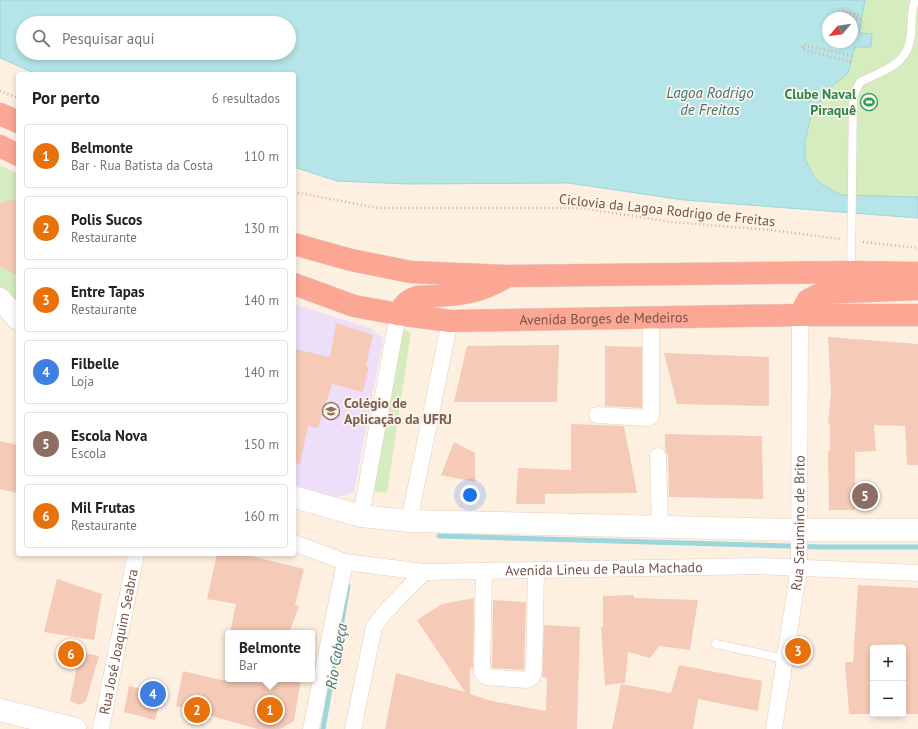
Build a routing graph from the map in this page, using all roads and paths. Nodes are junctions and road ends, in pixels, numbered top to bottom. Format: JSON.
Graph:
{"nodes":[{"id":1,"x":915,"y":0,"type":"edge"},
{"id":2,"x":861,"y":17,"type":"joint"},
{"id":3,"x":853,"y":56,"type":"dead end"},
{"id":4,"x":851,"y":62,"type":"dead end"},
{"id":5,"x":0,"y":91,"type":"edge"},
{"id":6,"x":16,"y":97,"type":"edge"},
{"id":7,"x":0,"y":114,"type":"edge"},
{"id":8,"x":16,"y":121,"type":"edge"},
{"id":9,"x":0,"y":146,"type":"edge"},
{"id":10,"x":16,"y":154,"type":"edge"},
{"id":11,"x":296,"y":192,"type":"edge"},
{"id":12,"x":851,"y":241,"type":"junction"},
{"id":13,"x":296,"y":245,"type":"edge"},
{"id":14,"x":918,"y":248,"type":"edge"},
{"id":15,"x":851,"y":263,"type":"junction"},
{"id":16,"x":918,"y":273,"type":"edge"},
{"id":17,"x":507,"y":276,"type":"junction"},
{"id":18,"x":296,"y":285,"type":"edge"},
{"id":19,"x":918,"y":289,"type":"edge"},
{"id":20,"x":0,"y":299,"type":"edge"},
{"id":21,"x":398,"y":314,"type":"junction"},
{"id":22,"x":800,"y":315,"type":"junction"},
{"id":23,"x":918,"y":315,"type":"edge"},
{"id":24,"x":16,"y":317,"type":"edge"},
{"id":25,"x":651,"y":317,"type":"junction"},
{"id":26,"x":450,"y":321,"type":"junction"},
{"id":27,"x":597,"y":415,"type":"dead end"},
{"id":28,"x":658,"y":456,"type":"dead end"},
{"id":29,"x":296,"y":498,"type":"edge"},
{"id":30,"x":361,"y":516,"type":"junction"},
{"id":31,"x":409,"y":521,"type":"junction"},
{"id":32,"x":660,"y":527,"type":"junction"},
{"id":33,"x":918,"y":530,"type":"edge"},
{"id":34,"x":799,"y":531,"type":"junction"},
{"id":35,"x":296,"y":544,"type":"edge"},
{"id":36,"x":136,"y":556,"type":"edge"},
{"id":37,"x":345,"y":562,"type":"junction"},
{"id":38,"x":799,"y":565,"type":"junction"},
{"id":39,"x":536,"y":570,"type":"junction"},
{"id":40,"x":484,"y":571,"type":"junction"},
{"id":41,"x":424,"y":572,"type":"junction"},
{"id":42,"x":918,"y":573,"type":"edge"},
{"id":43,"x":716,"y":644,"type":"dead end"},
{"id":44,"x":785,"y":659,"type":"junction"},
{"id":45,"x":0,"y":710,"type":"edge"},
{"id":46,"x":27,"y":723,"type":"edge"},
{"id":47,"x":75,"y":729,"type":"edge"},
{"id":48,"x":101,"y":729,"type":"edge"},
{"id":49,"x":311,"y":729,"type":"edge"},
{"id":50,"x":353,"y":729,"type":"edge"},
{"id":51,"x":774,"y":729,"type":"edge"}],
"edges":[{"from":1,"to":12,"type":"lane"},
{"from":2,"to":2,"type":"path"},
{"from":3,"to":4,"type":"path"},
{"from":5,"to":6,"type":"path"},
{"from":7,"to":8,"type":"highway"},
{"from":9,"to":10,"type":"highway"},
{"from":11,"to":12,"type":"path","name":"Ciclovia da Lagoa Rodrigo de Freitas"},
{"from":12,"to":14,"type":"path","name":"Ciclovia da Lagoa Rodrigo de Freitas"},
{"from":12,"to":15,"type":"lane"},
{"from":13,"to":17,"type":"highway"},
{"from":15,"to":16,"type":"highway"},
{"from":15,"to":17,"type":"highway"},
{"from":17,"to":21,"type":"highway"},
{"from":18,"to":21,"type":"highway","name":"Avenida Borges de Medeiros"},
{"from":19,"to":22,"type":"highway"},
{"from":20,"to":24,"type":"street"},
{"from":21,"to":26,"type":"highway","name":"Avenida Borges de Medeiros"},
{"from":21,"to":30,"type":"street"},
{"from":22,"to":23,"type":"highway","name":"Avenida Borges de Medeiros"},
{"from":22,"to":25,"type":"highway","name":"Avenida Borges de Medeiros"},
{"from":22,"to":34,"type":"street","name":"Rua Saturnino de Brito"},
{"from":25,"to":26,"type":"highway","name":"Avenida Borges de Medeiros"},
{"from":25,"to":27,"type":"street"},
{"from":26,"to":31,"type":"street"},
{"from":28,"to":32,"type":"street"},
{"from":29,"to":30,"type":"street"},
{"from":30,"to":31,"type":"street"},
{"from":31,"to":32,"type":"street"},
{"from":32,"to":34,"type":"street"},
{"from":33,"to":34,"type":"street"},
{"from":34,"to":38,"type":"street","name":"Rua Saturnino de Brito"},
{"from":35,"to":37,"type":"street","name":"Avenida Lineu de Paula Machado"},
{"from":36,"to":48,"type":"street","name":"Rua José Joaquim Seabra"},
{"from":37,"to":41,"type":"street","name":"Avenida Lineu de Paula Machado"},
{"from":37,"to":49,"type":"street"},
{"from":38,"to":39,"type":"street","name":"Avenida Lineu de Paula Machado"},
{"from":38,"to":42,"type":"street","name":"Avenida Lineu de Paula Machado"},
{"from":38,"to":44,"type":"street","name":"Rua Saturnino de Brito"},
{"from":39,"to":40,"type":"street","name":"Avenida Lineu de Paula Machado"},
{"from":39,"to":40,"type":"street"},
{"from":40,"to":41,"type":"street","name":"Avenida Lineu de Paula Machado"},
{"from":41,"to":50,"type":"street"},
{"from":43,"to":44,"type":"lane"},
{"from":44,"to":51,"type":"street","name":"Rua Saturnino de Brito"},
{"from":45,"to":46,"type":"street"},
{"from":46,"to":47,"type":"street"}]}
